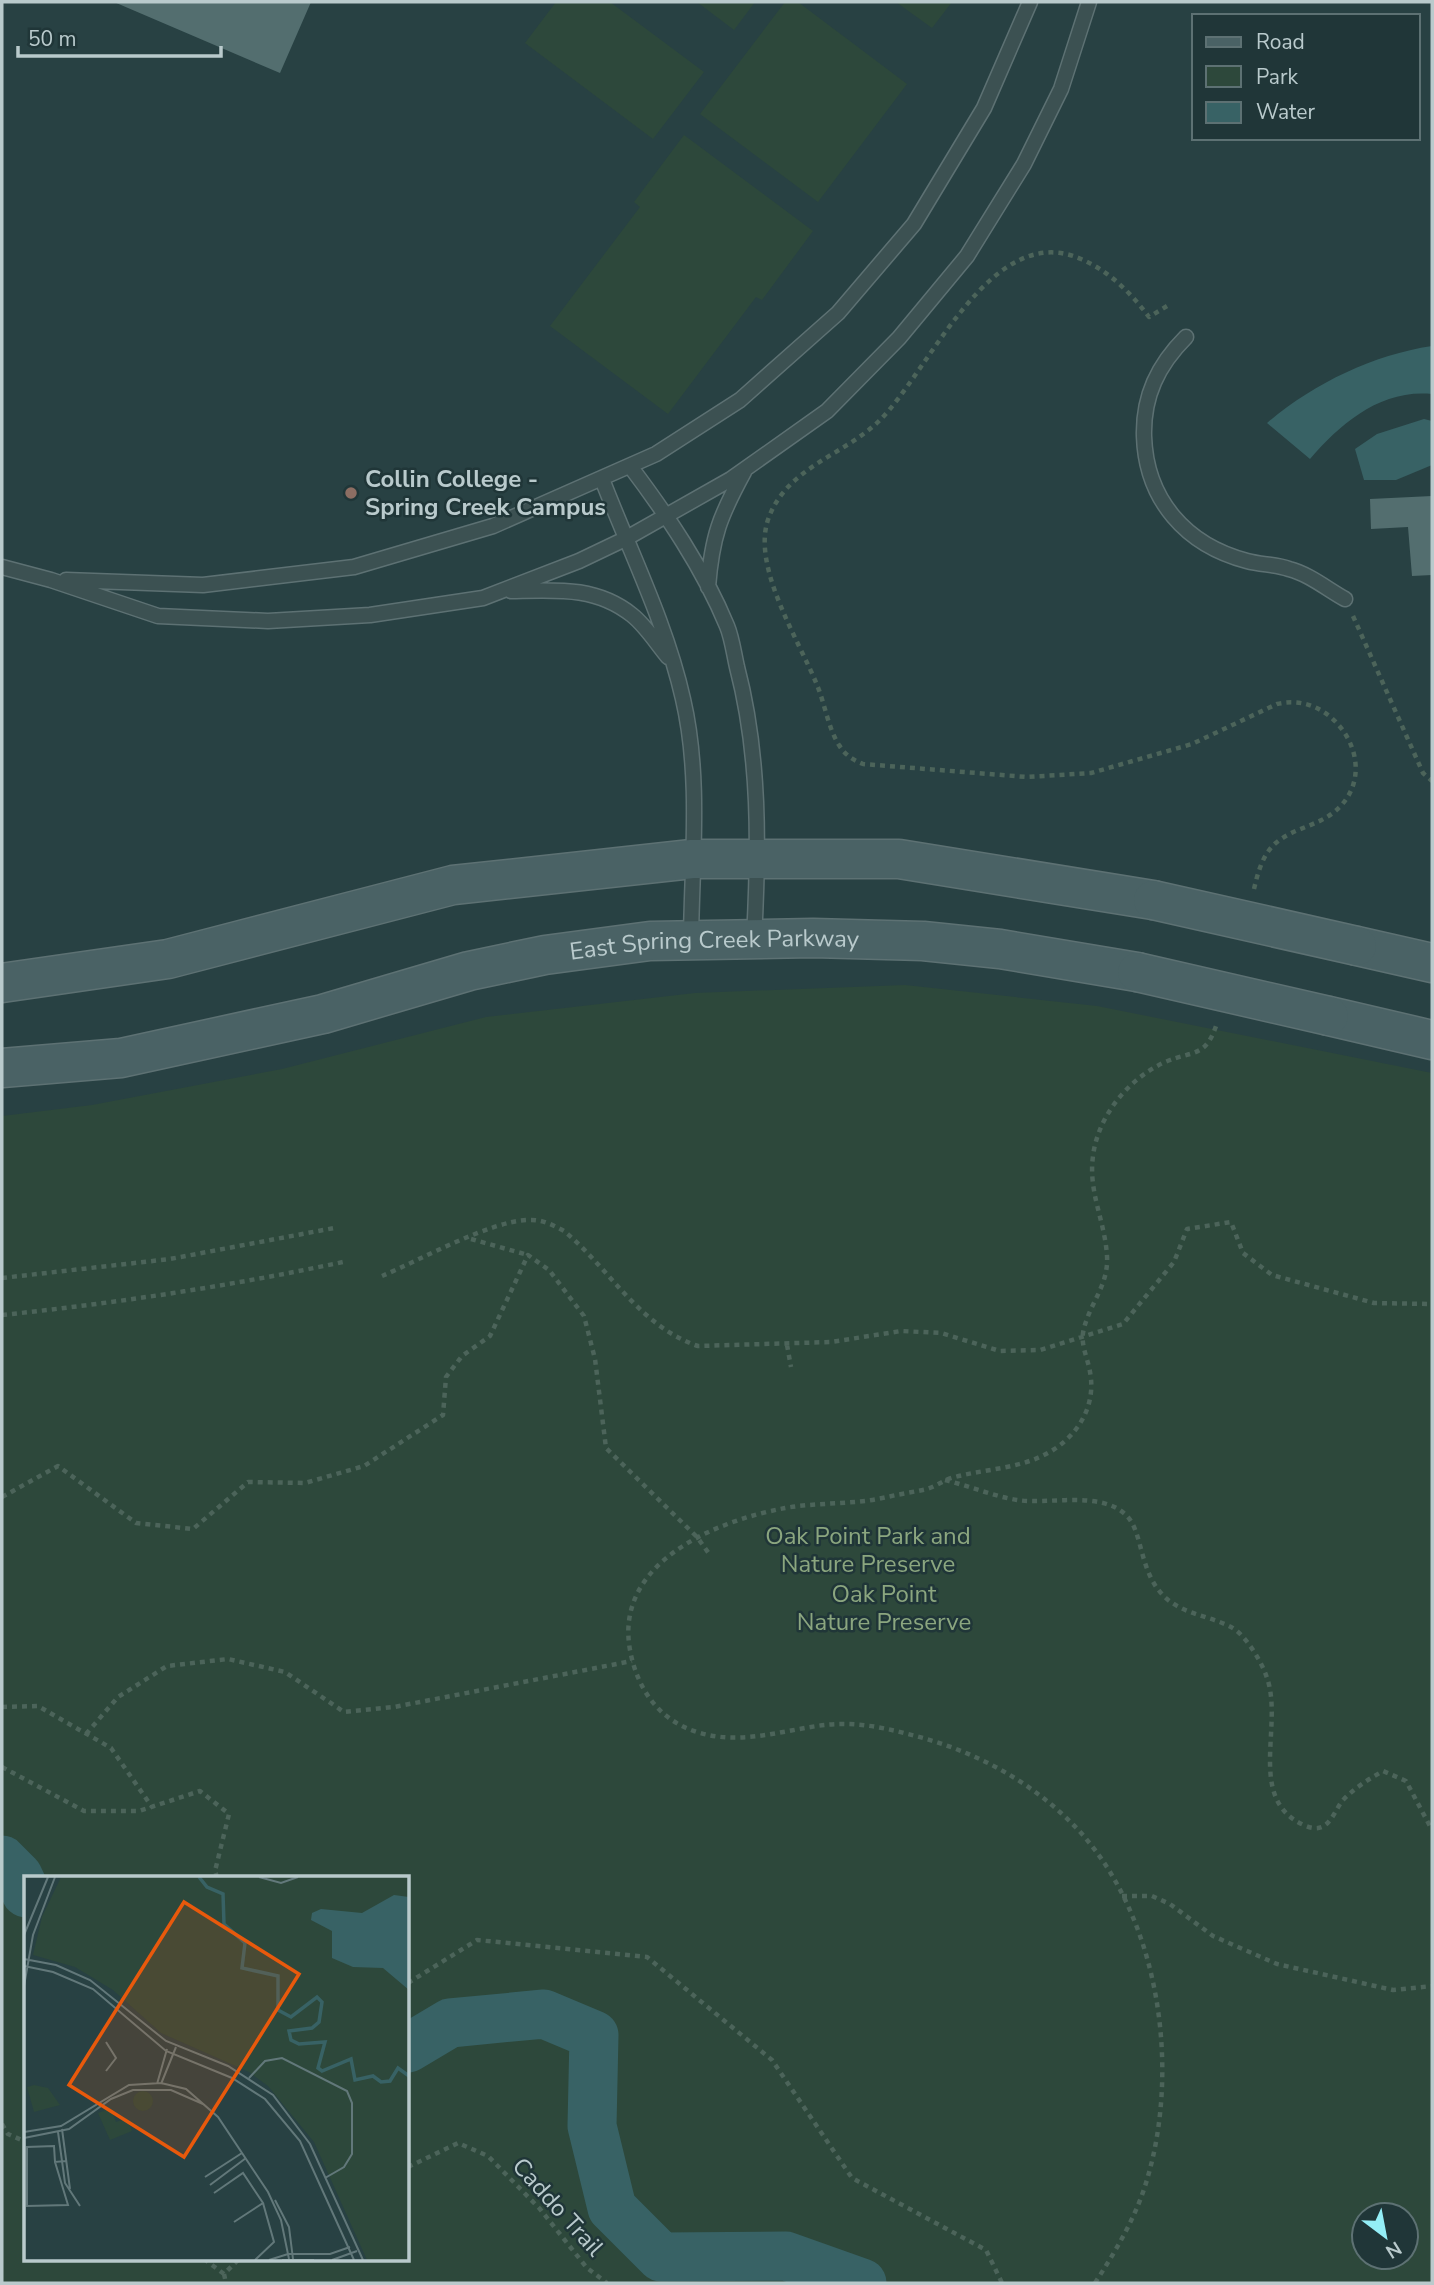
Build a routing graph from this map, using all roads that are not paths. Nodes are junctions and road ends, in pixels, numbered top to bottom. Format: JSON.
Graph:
{"nodes":[{"id":1,"x":1030,"y":2,"type":"edge"},
{"id":2,"x":1090,"y":2,"type":"edge"},
{"id":3,"x":1186,"y":337,"type":"dead end"},
{"id":4,"x":630,"y":466,"type":"junction"},
{"id":5,"x":747,"y":467,"type":"junction"},
{"id":6,"x":602,"y":479,"type":"junction"},
{"id":7,"x":667,"y":516,"type":"junction"},
{"id":8,"x":625,"y":539,"type":"junction"},
{"id":9,"x":2,"y":567,"type":"edge"},
{"id":10,"x":51,"y":580,"type":"junction"},
{"id":11,"x":708,"y":589,"type":"junction"},
{"id":12,"x":502,"y":591,"type":"junction"},
{"id":13,"x":1345,"y":599,"type":"road end"},
{"id":14,"x":673,"y":664,"type":"junction"},
{"id":15,"x":758,"y":857,"type":"junction"},
{"id":16,"x":692,"y":859,"type":"junction"},
{"id":17,"x":754,"y":940,"type":"junction"},
{"id":18,"x":691,"y":941,"type":"junction"},
{"id":19,"x":1432,"y":963,"type":"edge"},
{"id":20,"x":2,"y":983,"type":"edge"},
{"id":21,"x":1432,"y":1040,"type":"edge"},
{"id":22,"x":2,"y":1068,"type":"edge"}],
"edges":[{"from":1,"to":4,"type":"lane"},
{"from":2,"to":5,"type":"lane"},
{"from":3,"to":13,"type":"lane"},
{"from":4,"to":6,"type":"lane"},
{"from":4,"to":7,"type":"lane"},
{"from":5,"to":7,"type":"lane"},
{"from":5,"to":11,"type":"lane"},
{"from":6,"to":8,"type":"lane"},
{"from":6,"to":10,"type":"lane"},
{"from":7,"to":8,"type":"lane"},
{"from":7,"to":11,"type":"lane"},
{"from":8,"to":12,"type":"lane"},
{"from":8,"to":14,"type":"lane"},
{"from":9,"to":10,"type":"lane"},
{"from":10,"to":12,"type":"lane"},
{"from":11,"to":15,"type":"lane"},
{"from":12,"to":14,"type":"lane"},
{"from":14,"to":16,"type":"lane"},
{"from":15,"to":16,"type":"main road"},
{"from":15,"to":17,"type":"lane"},
{"from":15,"to":19,"type":"main road","bridge":true},
{"from":16,"to":18,"type":"lane"},
{"from":16,"to":20,"type":"main road"},
{"from":17,"to":18,"type":"main road","name":"East Spring Creek Parkway"},
{"from":17,"to":21,"type":"main road","name":"East Spring Creek Parkway","bridge":true},
{"from":18,"to":22,"type":"main road","name":"East Spring Creek Parkway"}]}
